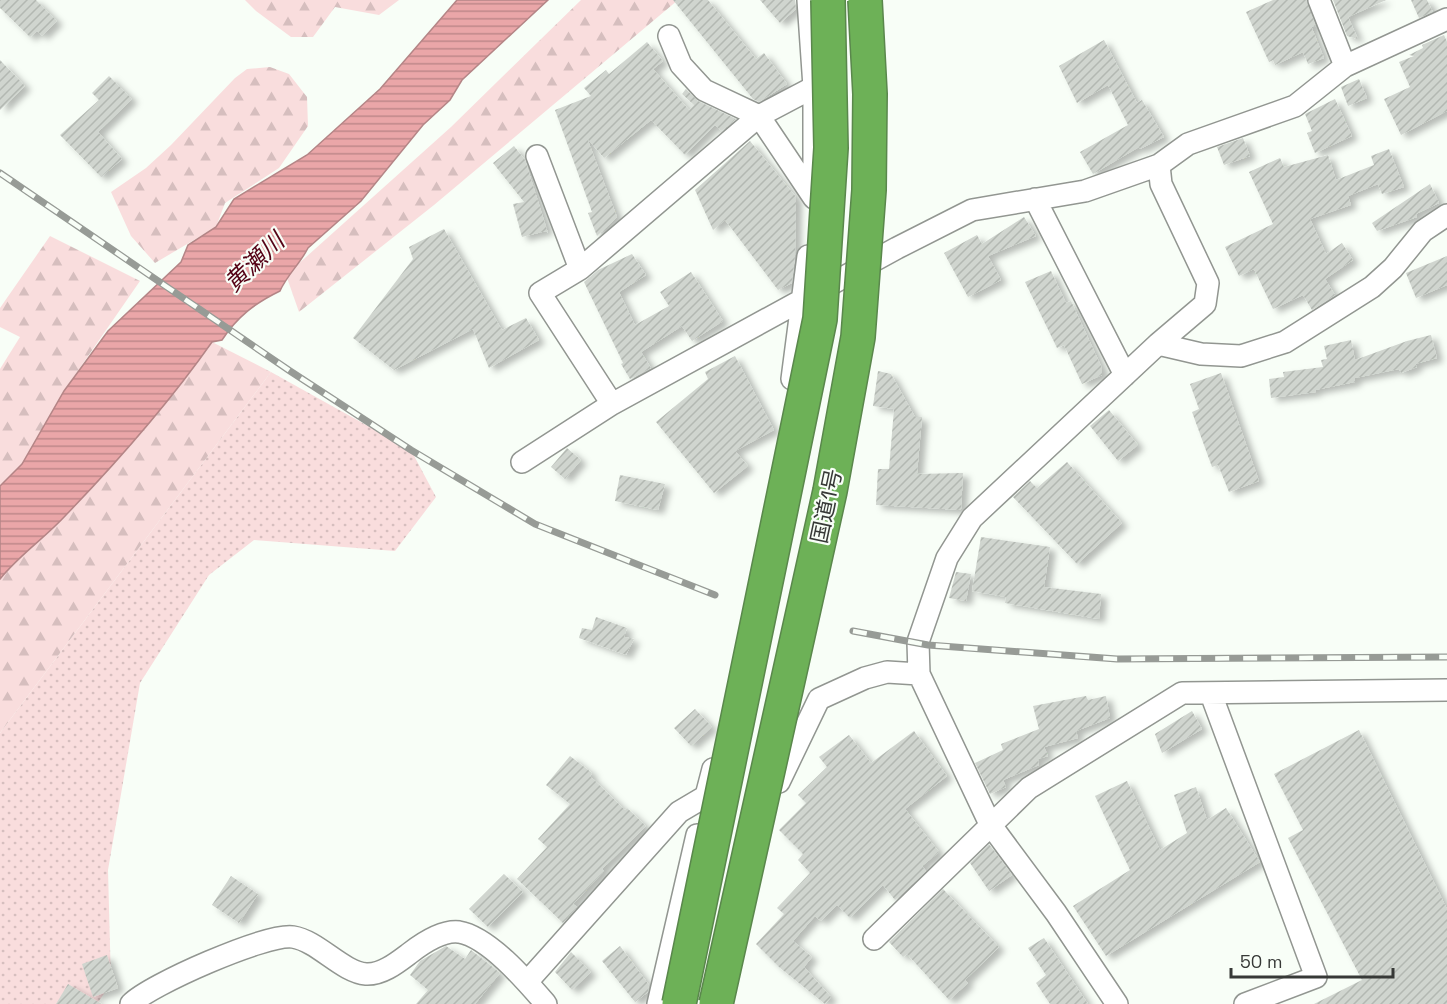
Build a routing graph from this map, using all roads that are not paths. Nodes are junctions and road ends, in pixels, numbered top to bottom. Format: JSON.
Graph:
{"nodes":[{"id":1,"x":808,"y":0,"type":"edge"},
{"id":2,"x":828,"y":0,"type":"edge"},
{"id":3,"x":865,"y":0,"type":"edge"},
{"id":4,"x":1319,"y":0,"type":"edge"},
{"id":5,"x":1447,"y":19,"type":"edge"},
{"id":6,"x":669,"y":36,"type":"dead end"},
{"id":7,"x":1345,"y":66,"type":"junction"},
{"id":8,"x":814,"y":87,"type":"junction"},
{"id":9,"x":759,"y":116,"type":"junction"},
{"id":10,"x":537,"y":156,"type":"dead end"},
{"id":11,"x":1159,"y":165,"type":"junction"},
{"id":12,"x":814,"y":198,"type":"junction"},
{"id":13,"x":1035,"y":200,"type":"junction"},
{"id":14,"x":1447,"y":215,"type":"edge"},
{"id":15,"x":580,"y":269,"type":"junction"},
{"id":16,"x":804,"y":301,"type":"junction"},
{"id":17,"x":1158,"y":344,"type":"junction"},
{"id":18,"x":1125,"y":375,"type":"junction"},
{"id":19,"x":612,"y":404,"type":"junction"},
{"id":20,"x":522,"y":462,"type":"dead end"},
{"id":21,"x":919,"y":674,"type":"junction"},
{"id":22,"x":1447,"y":690,"type":"edge"},
{"id":23,"x":1210,"y":694,"type":"junction"},
{"id":24,"x":779,"y":782,"type":"dead end"},
{"id":25,"x":706,"y":796,"type":"junction"},
{"id":26,"x":990,"y":824,"type":"junction"},
{"id":27,"x":874,"y":939,"type":"dead end"},
{"id":28,"x":527,"y":982,"type":"junction"},
{"id":29,"x":130,"y":1004,"type":"edge"},
{"id":30,"x":546,"y":1004,"type":"edge"},
{"id":31,"x":658,"y":1004,"type":"edge"},
{"id":32,"x":679,"y":1004,"type":"edge"},
{"id":33,"x":716,"y":1004,"type":"edge"},
{"id":34,"x":1118,"y":1004,"type":"edge"},
{"id":35,"x":1245,"y":1004,"type":"edge"}],
"edges":[{"from":1,"to":8,"type":"street"},
{"from":2,"to":32,"type":"highway","name":"国道1号","bridge":true},
{"from":3,"to":33,"type":"highway","name":"国道1号","bridge":true},
{"from":4,"to":7,"type":"street"},
{"from":5,"to":7,"type":"street"},
{"from":6,"to":9,"type":"street"},
{"from":7,"to":11,"type":"street"},
{"from":8,"to":9,"type":"street"},
{"from":8,"to":12,"type":"street"},
{"from":9,"to":12,"type":"street"},
{"from":9,"to":15,"type":"street"},
{"from":10,"to":15,"type":"street"},
{"from":11,"to":13,"type":"street"},
{"from":11,"to":17,"type":"street"},
{"from":12,"to":16,"type":"street"},
{"from":13,"to":16,"type":"street"},
{"from":13,"to":18,"type":"street"},
{"from":14,"to":17,"type":"street"},
{"from":15,"to":19,"type":"street"},
{"from":16,"to":19,"type":"street"},
{"from":16,"to":25,"type":"street"},
{"from":17,"to":18,"type":"street"},
{"from":18,"to":21,"type":"street"},
{"from":19,"to":20,"type":"street"},
{"from":21,"to":24,"type":"street"},
{"from":21,"to":26,"type":"street"},
{"from":22,"to":23,"type":"street"},
{"from":23,"to":26,"type":"street"},
{"from":23,"to":35,"type":"street"},
{"from":25,"to":28,"type":"street"},
{"from":25,"to":31,"type":"street"},
{"from":26,"to":27,"type":"street"},
{"from":26,"to":34,"type":"street"},
{"from":28,"to":29,"type":"street"},
{"from":28,"to":30,"type":"street"}]}
